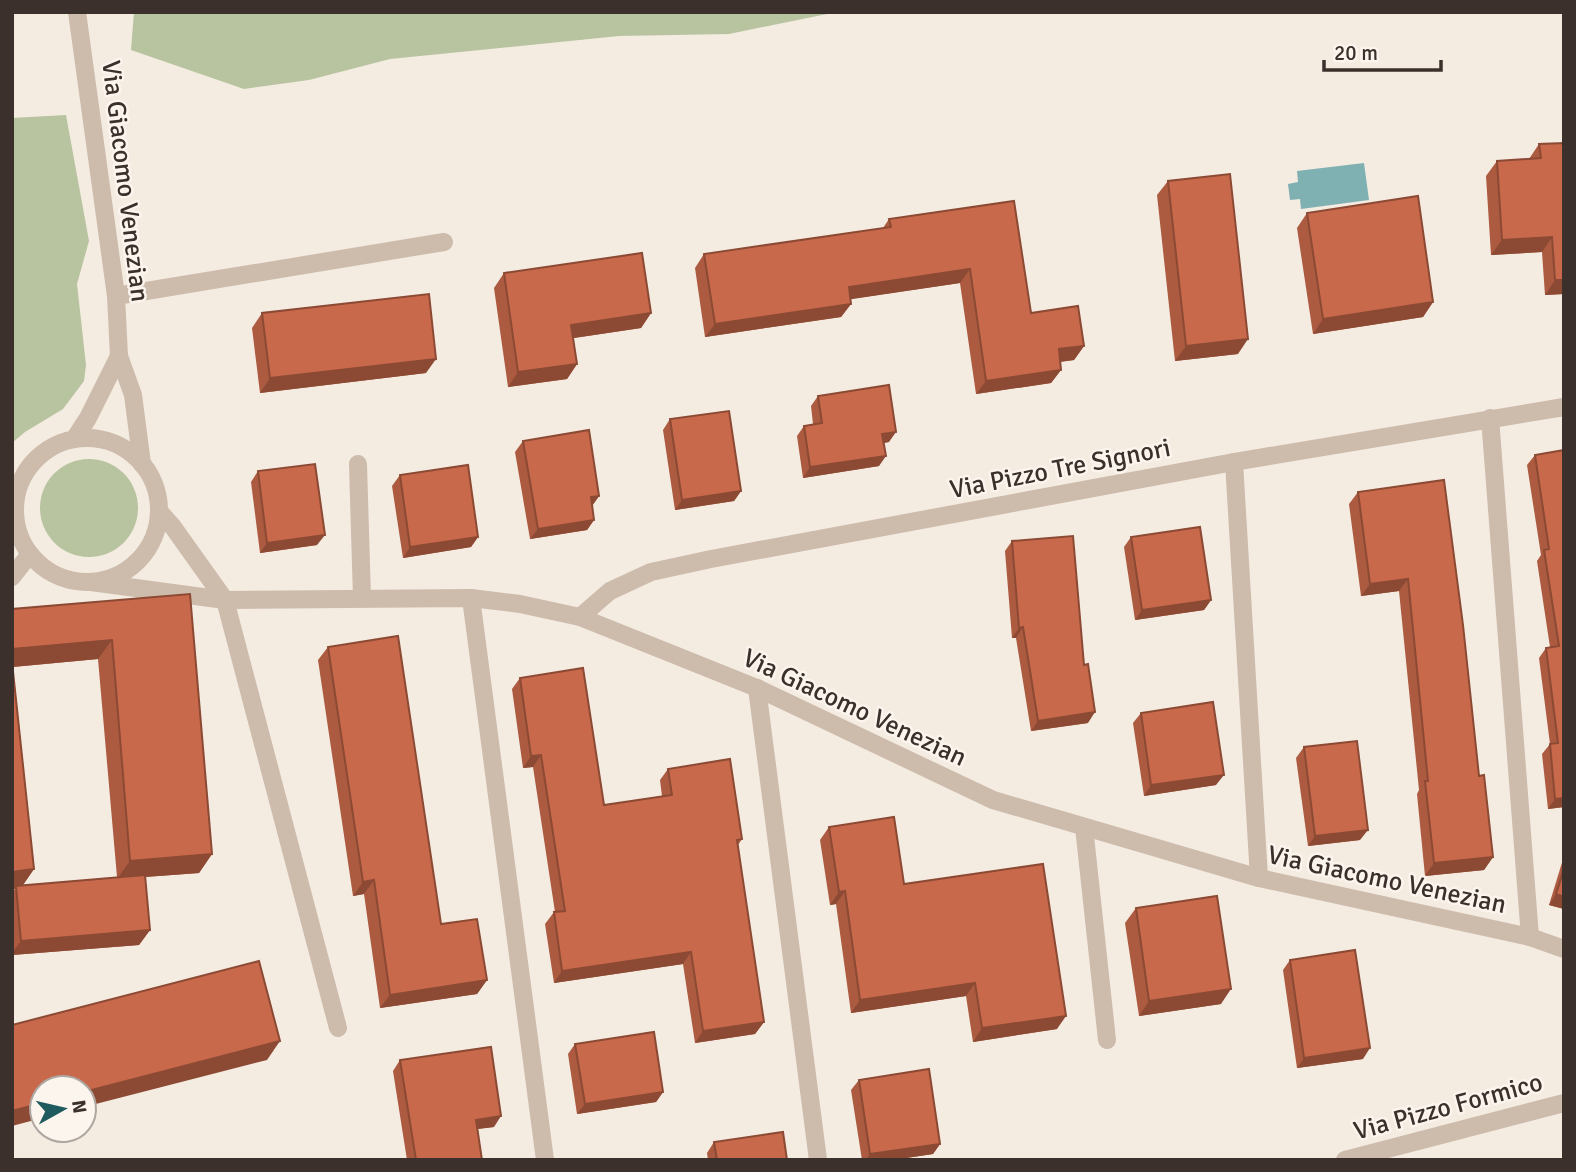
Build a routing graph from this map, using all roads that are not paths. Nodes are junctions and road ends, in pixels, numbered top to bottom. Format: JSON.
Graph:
{"nodes":[{"id":1,"x":77,"y":12,"type":"edge"},
{"id":2,"x":443,"y":242,"type":"dead end"},
{"id":3,"x":116,"y":296,"type":"junction"},
{"id":4,"x":119,"y":356,"type":"junction"},
{"id":5,"x":1564,"y":407,"type":"edge"},
{"id":6,"x":1490,"y":418,"type":"junction"},
{"id":7,"x":75,"y":438,"type":"junction"},
{"id":8,"x":1234,"y":462,"type":"junction"},
{"id":9,"x":142,"y":464,"type":"junction"},
{"id":10,"x":358,"y":464,"type":"dead end"},
{"id":11,"x":159,"y":511,"type":"junction"},
{"id":12,"x":30,"y":554,"type":"junction"},
{"id":13,"x":12,"y":577,"type":"edge"},
{"id":14,"x":91,"y":582,"type":"junction"},
{"id":15,"x":362,"y":598,"type":"junction"},
{"id":16,"x":471,"y":598,"type":"junction"},
{"id":17,"x":225,"y":600,"type":"junction"},
{"id":18,"x":580,"y":617,"type":"junction"},
{"id":19,"x":757,"y":688,"type":"junction"},
{"id":20,"x":1084,"y":827,"type":"junction"},
{"id":21,"x":1259,"y":878,"type":"junction"},
{"id":22,"x":1530,"y":937,"type":"junction"},
{"id":23,"x":1564,"y":949,"type":"edge"},
{"id":24,"x":338,"y":1028,"type":"dead end"},
{"id":25,"x":1107,"y":1040,"type":"dead end"},
{"id":26,"x":1564,"y":1103,"type":"edge"},
{"id":27,"x":545,"y":1160,"type":"edge"},
{"id":28,"x":818,"y":1160,"type":"edge"},
{"id":29,"x":1345,"y":1160,"type":"edge"}],
"edges":[{"from":1,"to":3,"type":"street","name":"Via Giacomo Venezian"},
{"from":2,"to":3,"type":"street"},
{"from":3,"to":4,"type":"street","name":"Via Giacomo Venezian"},
{"from":4,"to":7,"type":"street","name":"Via Giacomo Venezian"},
{"from":4,"to":9,"type":"street","name":"Via Giacomo Venezian"},
{"from":5,"to":6,"type":"street","name":"Via Pizzo Tre Signori"},
{"from":6,"to":8,"type":"street","name":"Via Pizzo Tre Signori"},
{"from":6,"to":22,"type":"street"},
{"from":7,"to":9,"type":"street","name":"Via Giacomo Venezian"},
{"from":7,"to":12,"type":"street"},
{"from":8,"to":18,"type":"street","name":"Via Pizzo Tre Signori"},
{"from":8,"to":21,"type":"street"},
{"from":9,"to":11,"type":"street","name":"Via Giacomo Venezian"},
{"from":10,"to":15,"type":"street"},
{"from":11,"to":14,"type":"street","name":"Via Giacomo Venezian"},
{"from":11,"to":17,"type":"street","name":"Via Giacomo Venezian"},
{"from":12,"to":13,"type":"street"},
{"from":12,"to":14,"type":"street"},
{"from":14,"to":17,"type":"street"},
{"from":15,"to":16,"type":"street","name":"Via Giacomo Venezian"},
{"from":15,"to":17,"type":"street","name":"Via Giacomo Venezian"},
{"from":16,"to":18,"type":"street","name":"Via Giacomo Venezian"},
{"from":16,"to":27,"type":"street"},
{"from":17,"to":24,"type":"street"},
{"from":18,"to":19,"type":"street","name":"Via Giacomo Venezian"},
{"from":19,"to":20,"type":"street","name":"Via Giacomo Venezian"},
{"from":19,"to":28,"type":"street"},
{"from":20,"to":21,"type":"street","name":"Via Giacomo Venezian"},
{"from":20,"to":25,"type":"street"},
{"from":21,"to":22,"type":"street","name":"Via Giacomo Venezian"},
{"from":22,"to":23,"type":"street","name":"Via Giacomo Venezian"},
{"from":26,"to":29,"type":"street","name":"Via Pizzo Formico"}]}
